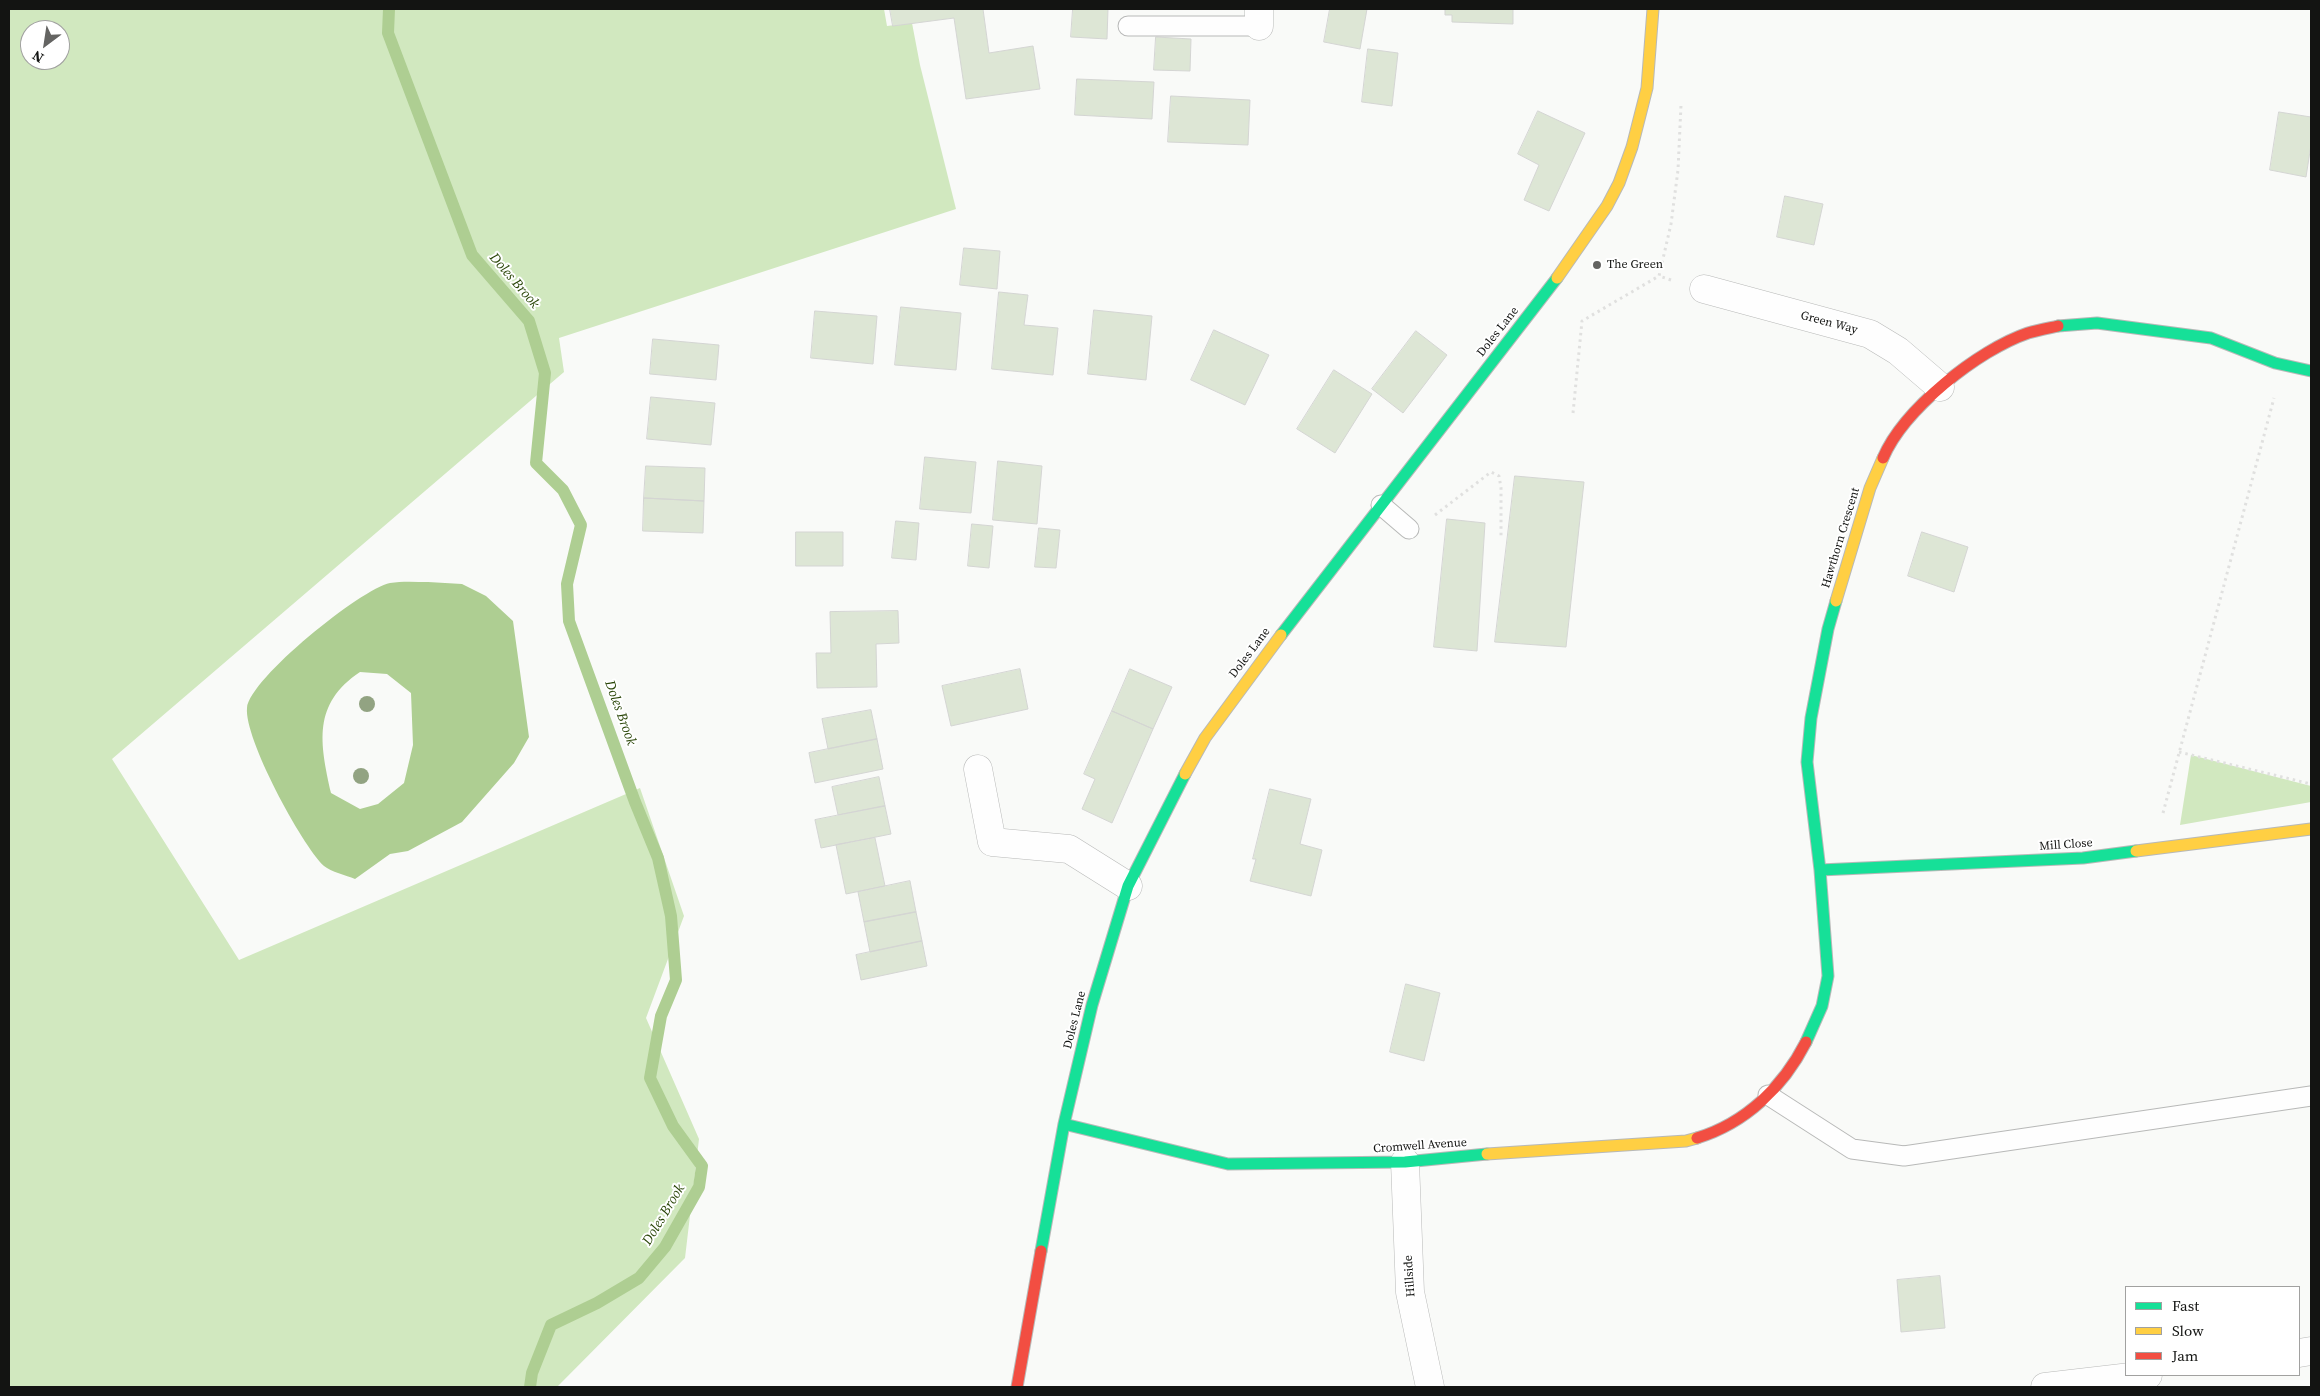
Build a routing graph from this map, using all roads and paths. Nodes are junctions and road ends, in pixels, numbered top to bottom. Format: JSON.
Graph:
{"nodes":[{"id":1,"x":1654,"y":9,"type":"edge"},
{"id":2,"x":1259,"y":18,"type":"edge"},
{"id":3,"x":1128,"y":26,"type":"dead end"},
{"id":4,"x":1647,"y":88,"type":"junction"},
{"id":5,"x":1659,"y":276,"type":"junction"},
{"id":6,"x":1704,"y":289,"type":"joint"},
{"id":7,"x":2275,"y":363,"type":"junction"},
{"id":8,"x":2311,"y":371,"type":"edge"},
{"id":9,"x":1940,"y":387,"type":"junction"},
{"id":10,"x":1573,"y":413,"type":"dead end"},
{"id":11,"x":1381,"y":505,"type":"junction"},
{"id":12,"x":1409,"y":529,"type":"joint"},
{"id":13,"x":1501,"y":536,"type":"dead end"},
{"id":14,"x":2179,"y":752,"type":"junction"},
{"id":15,"x":978,"y":769,"type":"dead end"},
{"id":16,"x":2311,"y":784,"type":"edge"},
{"id":17,"x":2311,"y":829,"type":"edge"},
{"id":18,"x":2153,"y":849,"type":"junction"},
{"id":19,"x":1820,"y":870,"type":"junction"},
{"id":20,"x":1128,"y":886,"type":"junction"},
{"id":21,"x":1768,"y":1095,"type":"junction"},
{"id":22,"x":2311,"y":1096,"type":"edge"},
{"id":23,"x":1064,"y":1124,"type":"junction"},
{"id":24,"x":1405,"y":1162,"type":"junction"},
{"id":25,"x":2139,"y":1376,"type":"edge"},
{"id":26,"x":1017,"y":1387,"type":"edge"},
{"id":27,"x":1430,"y":1387,"type":"edge"},
{"id":28,"x":2045,"y":1387,"type":"edge"}],
"edges":[{"from":1,"to":4,"type":"street","name":"Doles Lane"},
{"from":2,"to":3,"type":"lane"},
{"from":4,"to":5,"type":"path"},
{"from":4,"to":11,"type":"street","name":"Doles Lane"},
{"from":5,"to":6,"type":"path"},
{"from":5,"to":10,"type":"path"},
{"from":6,"to":9,"type":"street","name":"Green Way"},
{"from":7,"to":8,"type":"street","name":"Hawthorn Crescent"},
{"from":7,"to":9,"type":"street","name":"Hawthorn Crescent"},
{"from":7,"to":14,"type":"path"},
{"from":9,"to":19,"type":"street","name":"Hawthorn Crescent"},
{"from":11,"to":12,"type":"lane"},
{"from":11,"to":20,"type":"street","name":"Doles Lane"},
{"from":12,"to":13,"type":"path"},
{"from":14,"to":16,"type":"path"},
{"from":14,"to":18,"type":"path"},
{"from":15,"to":20,"type":"street"},
{"from":17,"to":18,"type":"street","name":"Mill Close"},
{"from":18,"to":19,"type":"street","name":"Mill Close"},
{"from":19,"to":21,"type":"street","name":"Hawthorn Crescent"},
{"from":20,"to":23,"type":"street","name":"Doles Lane"},
{"from":21,"to":22,"type":"lane"},
{"from":21,"to":24,"type":"street","name":"Cromwell Avenue"},
{"from":23,"to":24,"type":"street","name":"Cromwell Avenue"},
{"from":23,"to":26,"type":"street","name":"Doles Lane"},
{"from":24,"to":27,"type":"street","name":"Hillside"},
{"from":25,"to":28,"type":"street"}]}
